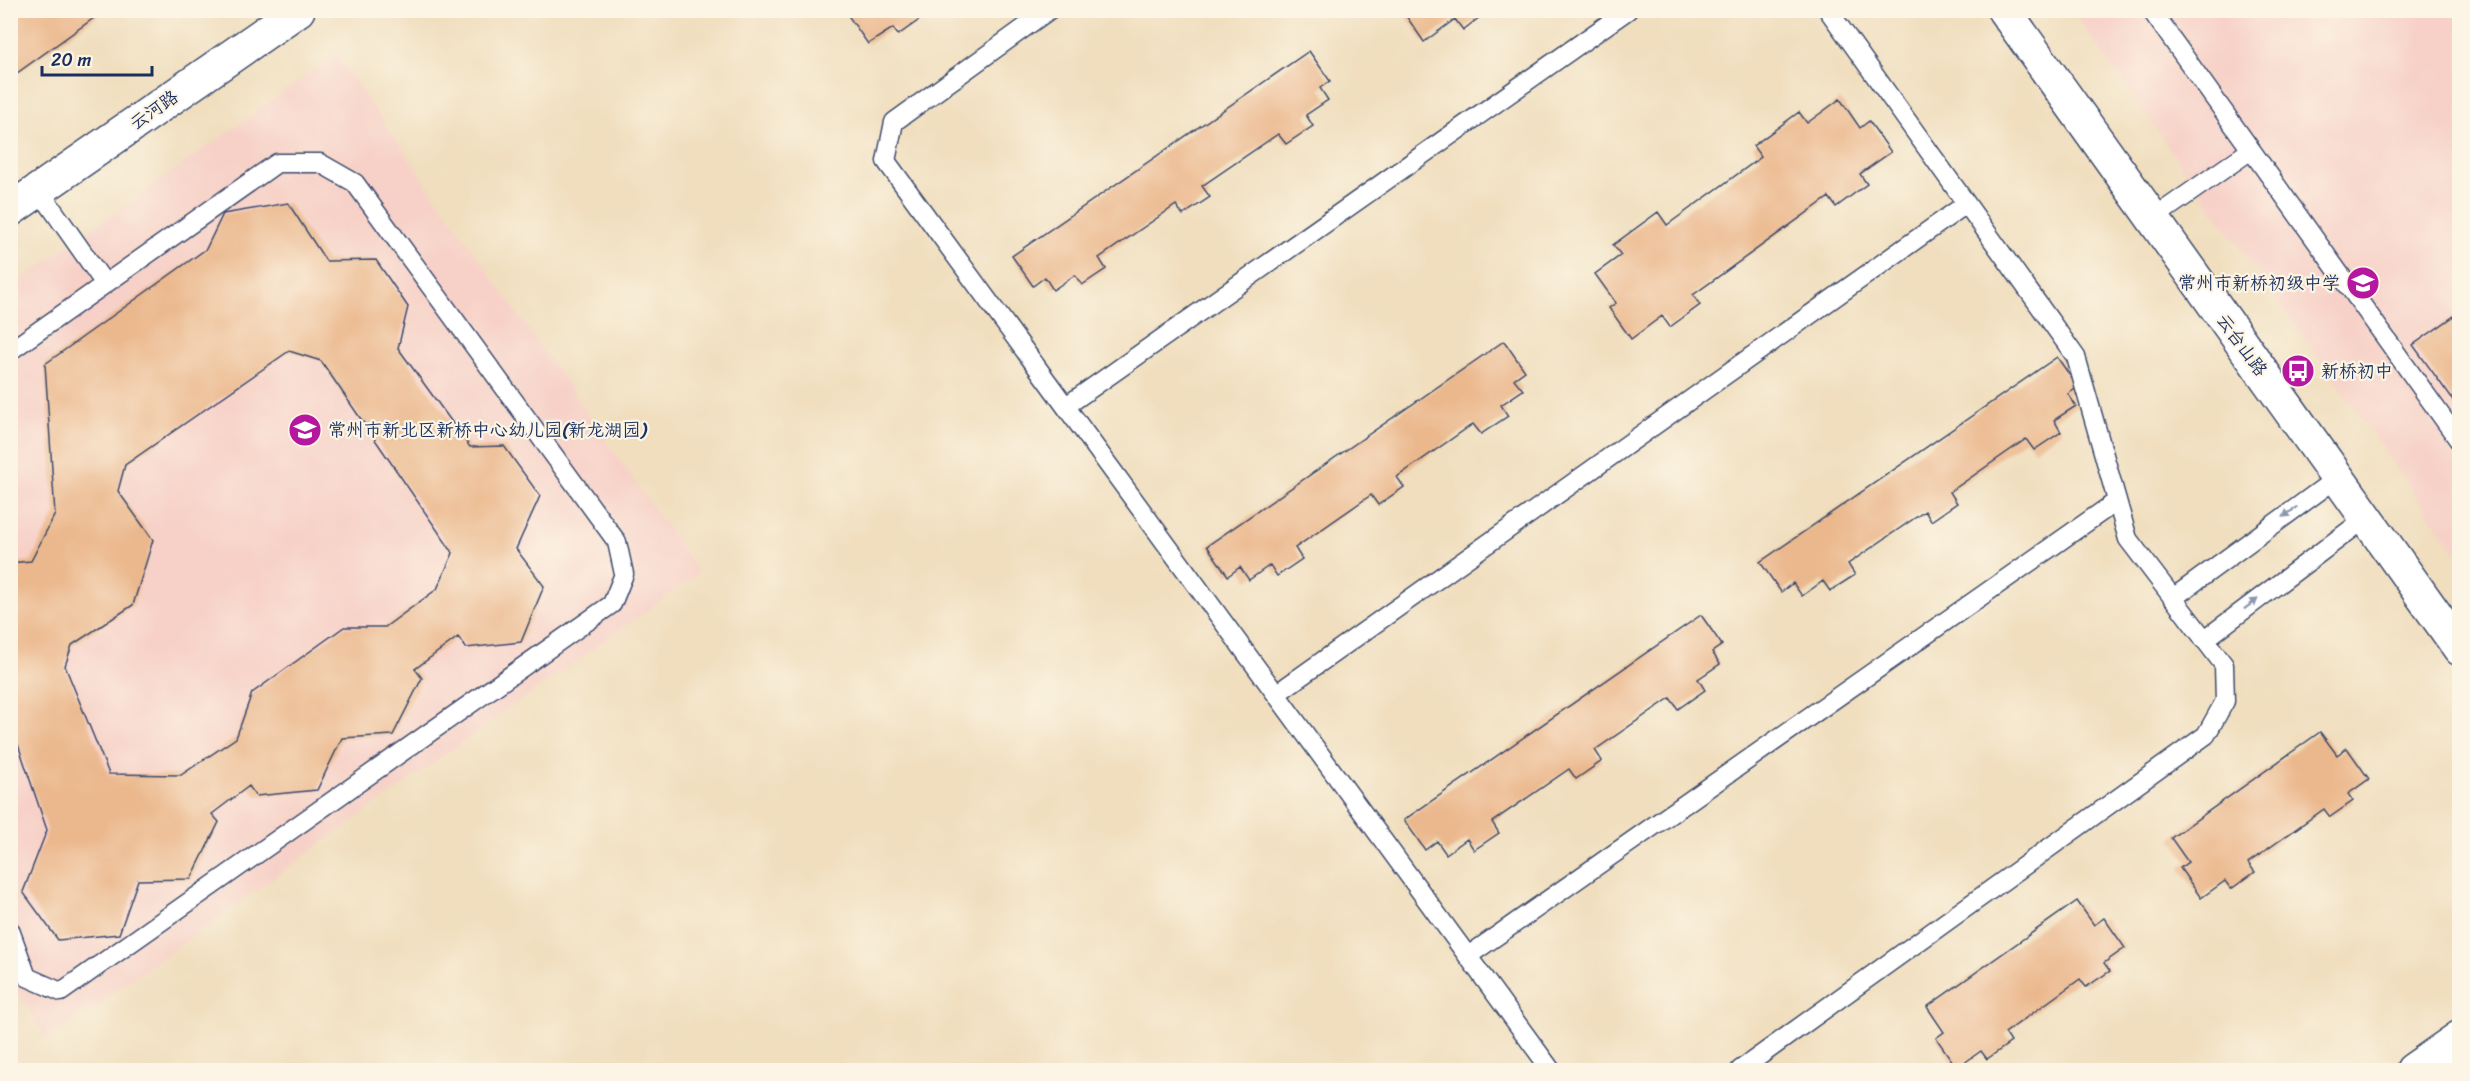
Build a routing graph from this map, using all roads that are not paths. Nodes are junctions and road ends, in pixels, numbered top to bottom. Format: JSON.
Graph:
{"nodes":[{"id":1,"x":298,"y":10,"type":"edge"},
{"id":2,"x":1049,"y":10,"type":"edge"},
{"id":3,"x":1628,"y":10,"type":"edge"},
{"id":4,"x":1828,"y":10,"type":"edge"},
{"id":5,"x":2004,"y":10,"type":"edge"},
{"id":6,"x":2151,"y":10,"type":"edge"},
{"id":7,"x":2251,"y":150,"type":"junction"},
{"id":8,"x":39,"y":190,"type":"junction"},
{"id":9,"x":1966,"y":204,"type":"junction"},
{"id":10,"x":10,"y":210,"type":"edge"},
{"id":11,"x":2152,"y":219,"type":"junction"},
{"id":12,"x":105,"y":284,"type":"junction"},
{"id":13,"x":10,"y":351,"type":"edge"},
{"id":14,"x":1066,"y":406,"type":"junction"},
{"id":15,"x":2460,"y":442,"type":"edge"},
{"id":16,"x":2337,"y":478,"type":"junction"},
{"id":17,"x":2117,"y":501,"type":"junction"},
{"id":18,"x":2366,"y":518,"type":"junction"},
{"id":19,"x":2173,"y":598,"type":"junction"},
{"id":20,"x":2204,"y":640,"type":"junction"},
{"id":21,"x":2460,"y":649,"type":"edge"},
{"id":22,"x":1276,"y":694,"type":"junction"},
{"id":23,"x":10,"y":930,"type":"edge"},
{"id":24,"x":1468,"y":956,"type":"junction"},
{"id":25,"x":2460,"y":1037,"type":"edge"},
{"id":26,"x":1551,"y":1071,"type":"edge"},
{"id":27,"x":1740,"y":1071,"type":"edge"},
{"id":28,"x":2413,"y":1071,"type":"edge"}],
"edges":[{"from":1,"to":8,"type":"street","name":"云河路"},
{"from":2,"to":14,"type":"lane"},
{"from":3,"to":14,"type":"lane"},
{"from":4,"to":9,"type":"lane"},
{"from":5,"to":11,"type":"street","name":"云台山路"},
{"from":6,"to":7,"type":"lane"},
{"from":7,"to":11,"type":"lane"},
{"from":7,"to":15,"type":"lane"},
{"from":8,"to":10,"type":"street","name":"云河路"},
{"from":8,"to":12,"type":"lane"},
{"from":9,"to":17,"type":"lane"},
{"from":9,"to":22,"type":"lane"},
{"from":11,"to":16,"type":"street","name":"云台山路"},
{"from":12,"to":13,"type":"lane"},
{"from":12,"to":23,"type":"lane"},
{"from":14,"to":22,"type":"lane"},
{"from":16,"to":18,"type":"street","name":"云台山路"},
{"from":16,"to":19,"type":"lane","one_way":true},
{"from":17,"to":19,"type":"lane"},
{"from":17,"to":24,"type":"lane"},
{"from":20,"to":18,"type":"lane","one_way":true},
{"from":18,"to":21,"type":"street","name":"云台山路"},
{"from":19,"to":20,"type":"lane"},
{"from":20,"to":27,"type":"lane"},
{"from":22,"to":24,"type":"lane"},
{"from":24,"to":26,"type":"lane"},
{"from":25,"to":28,"type":"street"}]}
